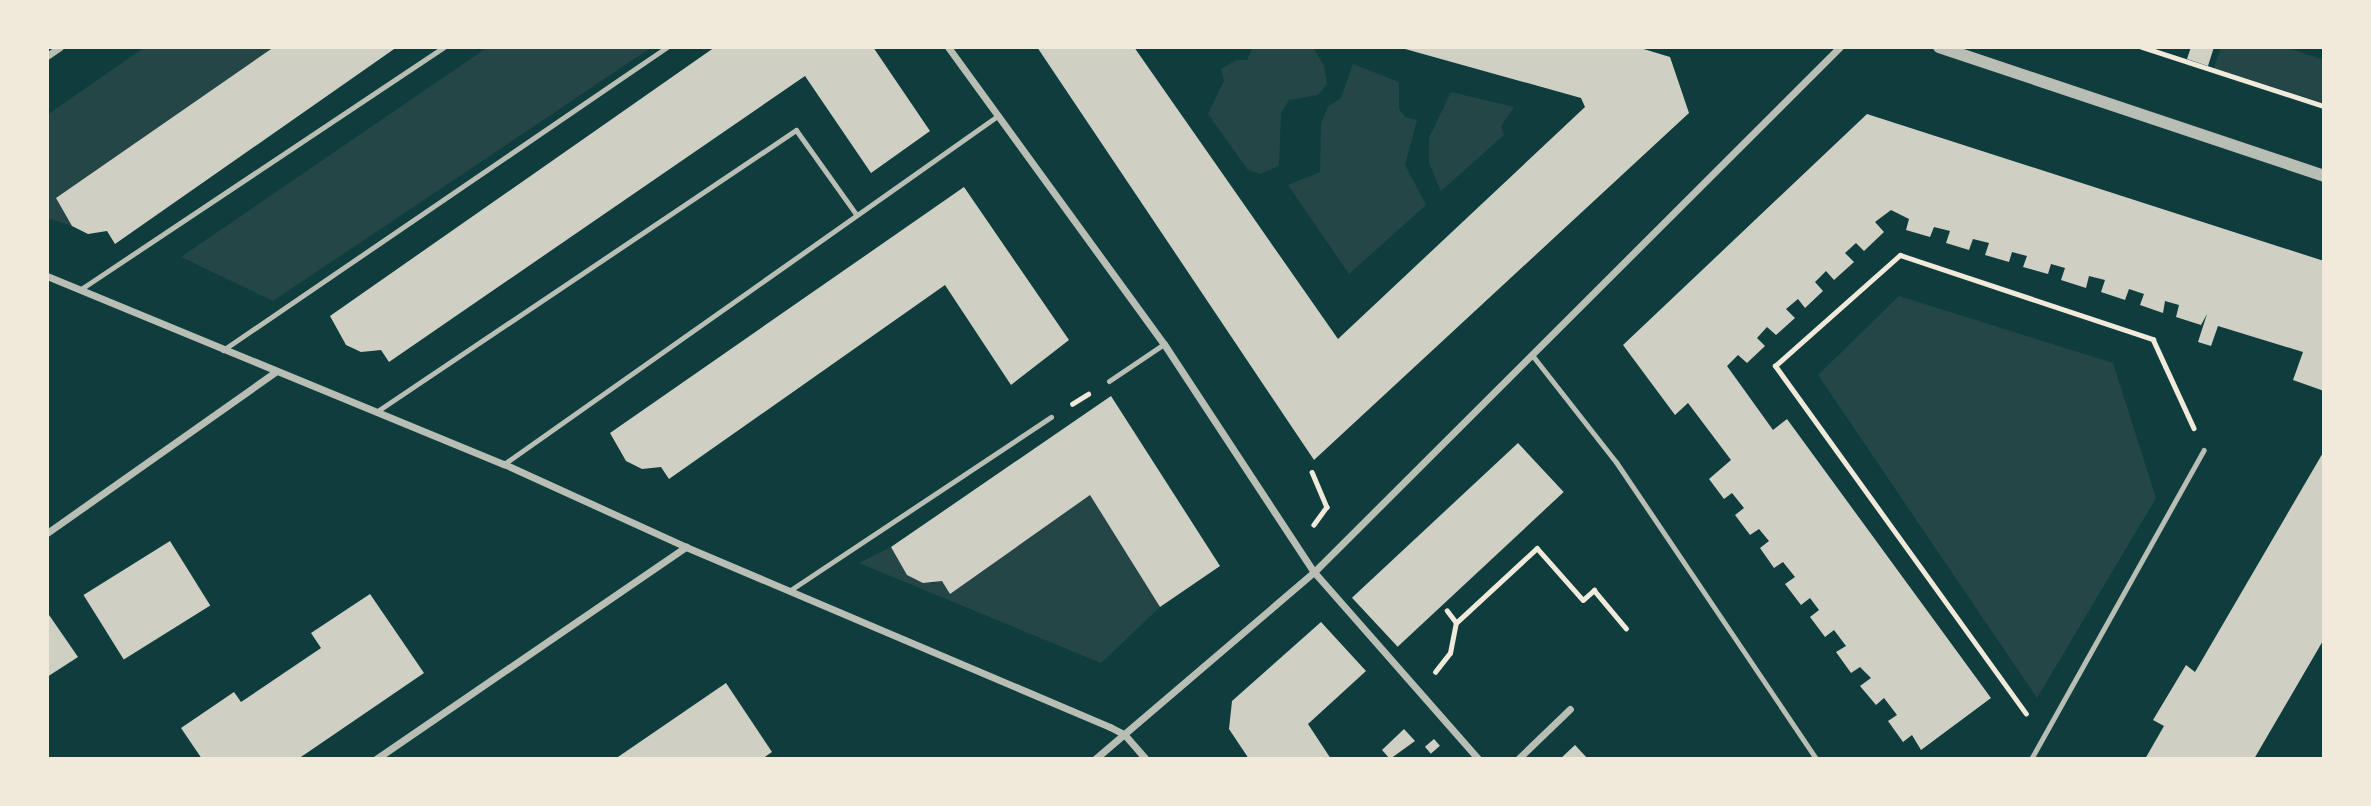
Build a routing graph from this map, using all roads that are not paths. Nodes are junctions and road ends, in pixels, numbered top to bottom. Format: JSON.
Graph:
{"nodes":[{"id":1,"x":60,"y":47,"type":"edge"},
{"id":2,"x":443,"y":47,"type":"edge"},
{"id":3,"x":667,"y":47,"type":"edge"},
{"id":4,"x":948,"y":47,"type":"edge"},
{"id":5,"x":1840,"y":47,"type":"edge"},
{"id":6,"x":1939,"y":47,"type":"edge"},
{"id":7,"x":47,"y":56,"type":"edge"},
{"id":8,"x":996,"y":117,"type":"junction"},
{"id":9,"x":2324,"y":176,"type":"edge"},
{"id":10,"x":856,"y":214,"type":"junction"},
{"id":11,"x":47,"y":276,"type":"edge"},
{"id":12,"x":81,"y":289,"type":"junction"},
{"id":13,"x":1164,"y":344,"type":"junction"},
{"id":14,"x":223,"y":350,"type":"junction"},
{"id":15,"x":1532,"y":355,"type":"junction"},
{"id":16,"x":275,"y":372,"type":"junction"},
{"id":17,"x":1110,"y":381,"type":"road end"},
{"id":18,"x":376,"y":412,"type":"junction"},
{"id":19,"x":1051,"y":417,"type":"road end"},
{"id":20,"x":2204,"y":450,"type":"road end"},
{"id":21,"x":504,"y":464,"type":"junction"},
{"id":22,"x":47,"y":533,"type":"edge"},
{"id":23,"x":685,"y":547,"type":"junction"},
{"id":24,"x":1314,"y":572,"type":"junction"},
{"id":25,"x":792,"y":589,"type":"junction"},
{"id":26,"x":1570,"y":709,"type":"dead end"},
{"id":27,"x":1124,"y":734,"type":"junction"},
{"id":28,"x":376,"y":759,"type":"edge"},
{"id":29,"x":1095,"y":759,"type":"edge"},
{"id":30,"x":1146,"y":759,"type":"edge"},
{"id":31,"x":1478,"y":759,"type":"edge"},
{"id":32,"x":1518,"y":759,"type":"edge"},
{"id":33,"x":1816,"y":759,"type":"edge"},
{"id":34,"x":2031,"y":759,"type":"edge"}],
"edges":[{"from":1,"to":7,"type":"street"},
{"from":2,"to":12,"type":"lane"},
{"from":3,"to":14,"type":"lane"},
{"from":4,"to":8,"type":"street"},
{"from":5,"to":15,"type":"street"},
{"from":6,"to":9,"type":"street"},
{"from":8,"to":10,"type":"lane"},
{"from":8,"to":13,"type":"street"},
{"from":10,"to":18,"type":"lane"},
{"from":10,"to":21,"type":"lane"},
{"from":11,"to":12,"type":"street"},
{"from":12,"to":14,"type":"street"},
{"from":13,"to":17,"type":"lane"},
{"from":13,"to":24,"type":"street"},
{"from":14,"to":16,"type":"street"},
{"from":15,"to":24,"type":"street"},
{"from":15,"to":33,"type":"lane"},
{"from":16,"to":18,"type":"street"},
{"from":16,"to":22,"type":"street"},
{"from":18,"to":21,"type":"street"},
{"from":19,"to":25,"type":"lane"},
{"from":20,"to":34,"type":"lane"},
{"from":21,"to":23,"type":"street"},
{"from":23,"to":25,"type":"street"},
{"from":23,"to":28,"type":"street"},
{"from":24,"to":27,"type":"street"},
{"from":24,"to":31,"type":"street"},
{"from":25,"to":27,"type":"street"},
{"from":26,"to":32,"type":"street"},
{"from":27,"to":29,"type":"street"},
{"from":27,"to":30,"type":"street"}]}
